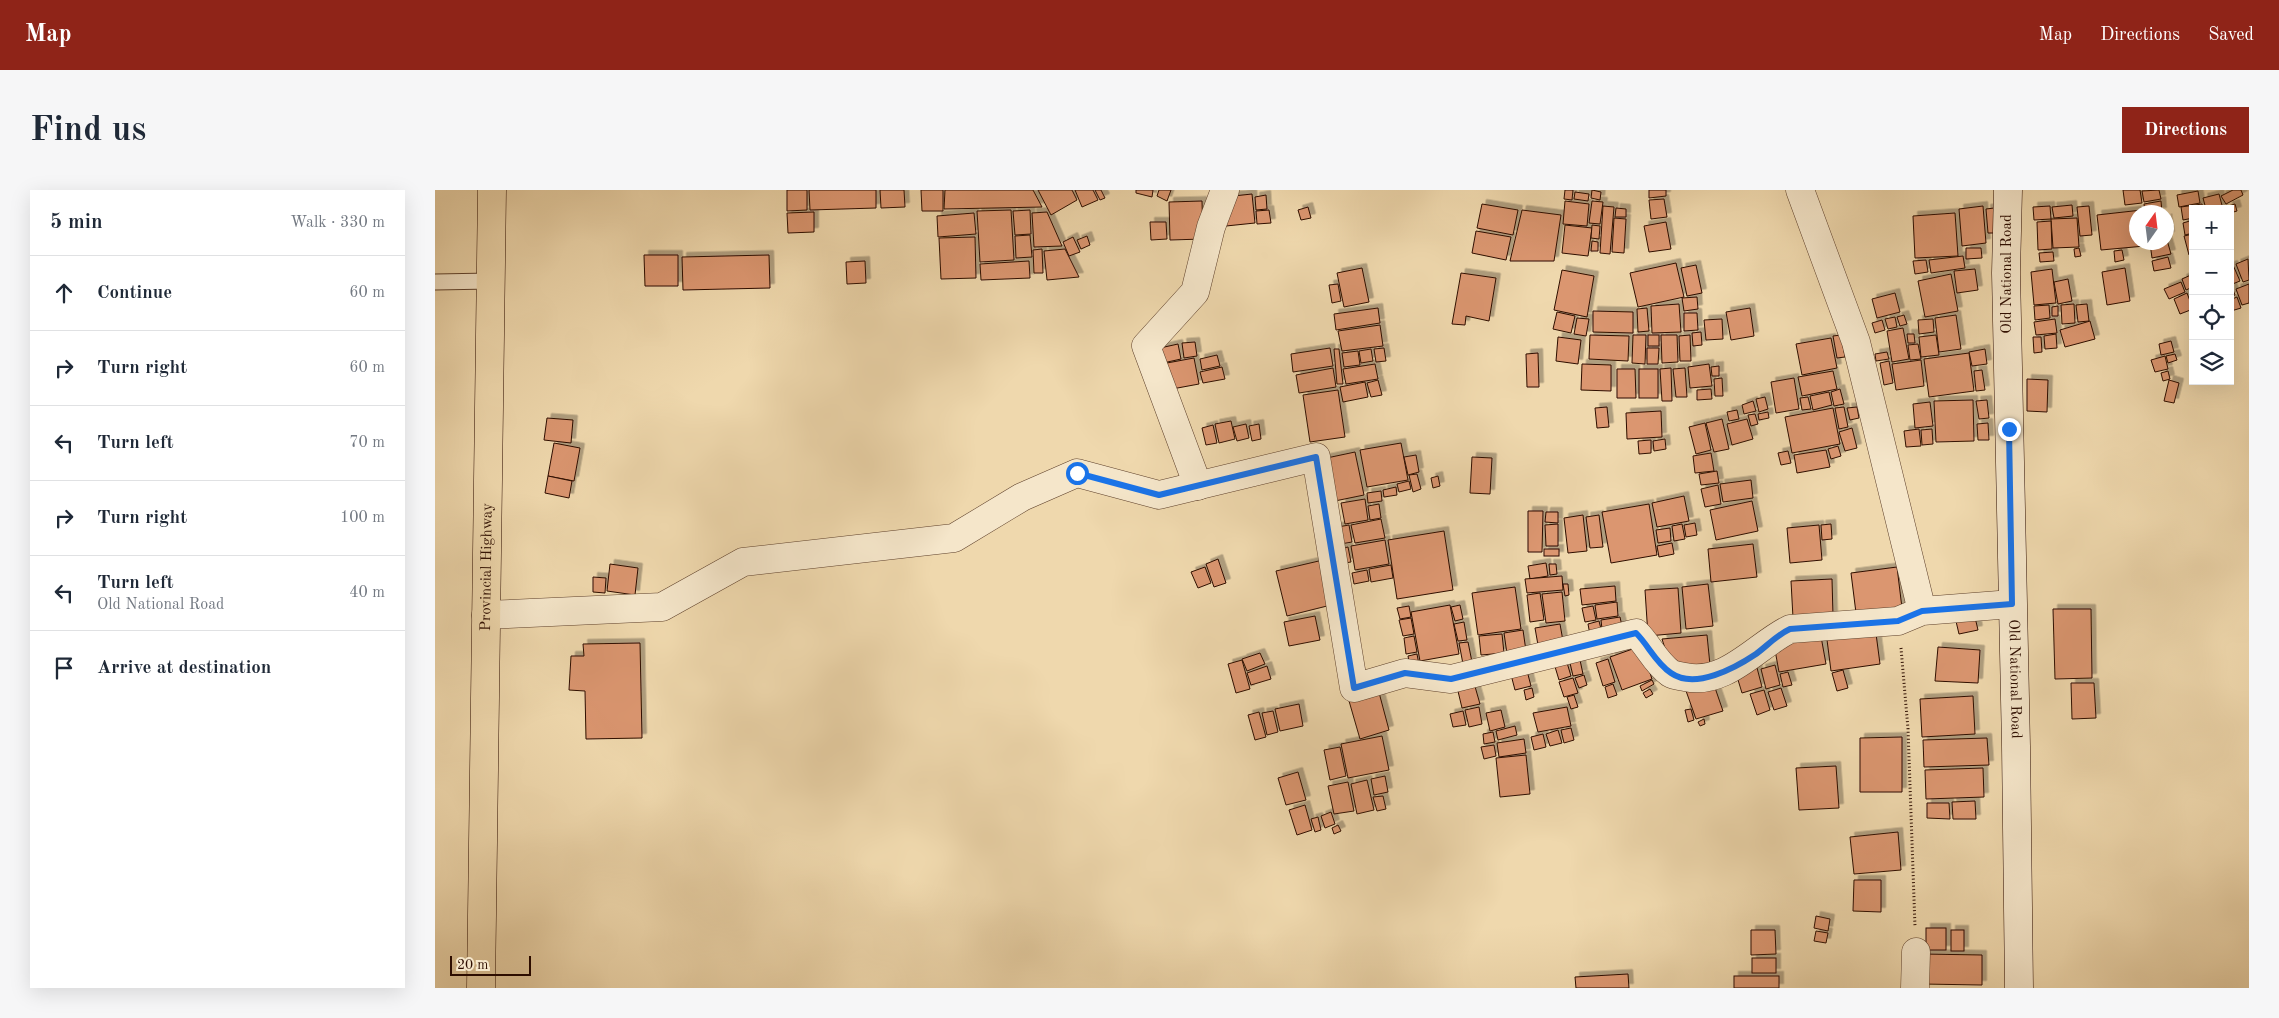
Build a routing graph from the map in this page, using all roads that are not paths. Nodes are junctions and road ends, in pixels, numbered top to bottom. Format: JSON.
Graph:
{"nodes":[{"id":1,"x":492,"y":190,"type":"edge"},
{"id":2,"x":1225,"y":190,"type":"edge"},
{"id":3,"x":1800,"y":190,"type":"edge"},
{"id":4,"x":2008,"y":190,"type":"edge"},
{"id":5,"x":491,"y":281,"type":"junction"},
{"id":6,"x":435,"y":282,"type":"edge"},
{"id":7,"x":1198,"y":486,"type":"junction"},
{"id":8,"x":2012,"y":604,"type":"junction"},
{"id":9,"x":486,"y":614,"type":"junction"},
{"id":10,"x":1910,"y":616,"type":"junction"},
{"id":11,"x":1916,"y":952,"type":"road end"},
{"id":12,"x":481,"y":988,"type":"edge"},
{"id":13,"x":1915,"y":988,"type":"edge"},
{"id":14,"x":2019,"y":988,"type":"edge"}],
"edges":[{"from":1,"to":5,"type":"main road","name":"Provincial Highway"},
{"from":2,"to":7,"type":"street"},
{"from":3,"to":10,"type":"street"},
{"from":4,"to":8,"type":"street","name":"Old National Road"},
{"from":5,"to":6,"type":"lane"},
{"from":5,"to":9,"type":"main road","name":"Provincial Highway"},
{"from":7,"to":9,"type":"street"},
{"from":7,"to":10,"type":"street"},
{"from":8,"to":10,"type":"street"},
{"from":8,"to":14,"type":"street","name":"Old National Road"},
{"from":9,"to":12,"type":"main road","name":"Provincial Highway"},
{"from":11,"to":13,"type":"street"}]}
